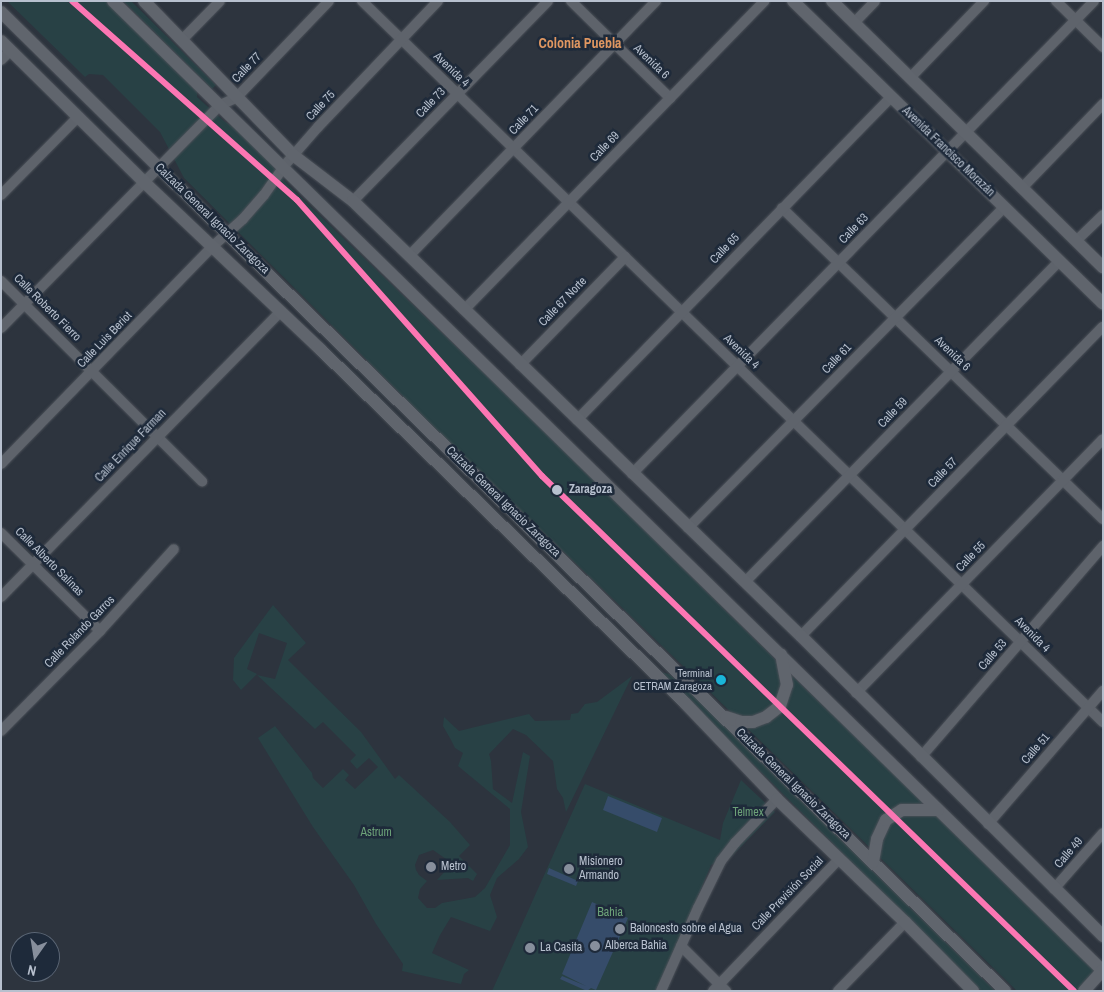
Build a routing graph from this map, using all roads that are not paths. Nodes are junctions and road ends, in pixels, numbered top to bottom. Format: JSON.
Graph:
{"nodes":[{"id":1,"x":113,"y":1,"type":"edge"},
{"id":2,"x":144,"y":1,"type":"edge"},
{"id":3,"x":220,"y":1,"type":"edge"},
{"id":4,"x":329,"y":1,"type":"edge"},
{"id":5,"x":362,"y":1,"type":"edge"},
{"id":6,"x":438,"y":1,"type":"edge"},
{"id":7,"x":548,"y":1,"type":"edge"},
{"id":8,"x":571,"y":1,"type":"edge"},
{"id":9,"x":656,"y":1,"type":"edge"},
{"id":10,"x":765,"y":1,"type":"edge"},
{"id":11,"x":793,"y":1,"type":"edge"},
{"id":12,"x":832,"y":1,"type":"edge"},
{"id":13,"x":875,"y":1,"type":"edge"},
{"id":14,"x":984,"y":1,"type":"edge"},
{"id":15,"x":1056,"y":1,"type":"edge"},
{"id":16,"x":1094,"y":1,"type":"edge"},
{"id":17,"x":1,"y":12,"type":"edge"},
{"id":18,"x":1075,"y":20,"type":"junction"},
{"id":19,"x":854,"y":23,"type":"junction"},
{"id":20,"x":401,"y":39,"type":"junction"},
{"id":21,"x":182,"y":40,"type":"junction"},
{"id":22,"x":615,"y":44,"type":"junction"},
{"id":23,"x":6,"y":45,"type":"edge"},
{"id":24,"x":1103,"y":47,"type":"edge"},
{"id":25,"x":1,"y":60,"type":"edge"},
{"id":26,"x":910,"y":78,"type":"junction"},
{"id":27,"x":454,"y":92,"type":"junction"},
{"id":28,"x":890,"y":96,"type":"junction"},
{"id":29,"x":236,"y":98,"type":"junction"},
{"id":30,"x":670,"y":98,"type":"junction"},
{"id":31,"x":220,"y":104,"type":"junction"},
{"id":32,"x":1103,"y":104,"type":"edge"},
{"id":33,"x":78,"y":116,"type":"junction"},
{"id":34,"x":966,"y":133,"type":"junction"},
{"id":35,"x":513,"y":149,"type":"junction"},
{"id":36,"x":947,"y":152,"type":"junction"},
{"id":37,"x":293,"y":156,"type":"junction"},
{"id":38,"x":284,"y":166,"type":"junction"},
{"id":39,"x":159,"y":168,"type":"junction"},
{"id":40,"x":144,"y":182,"type":"junction"},
{"id":41,"x":1022,"y":188,"type":"junction"},
{"id":42,"x":1,"y":195,"type":"edge"},
{"id":43,"x":353,"y":201,"type":"junction"},
{"id":44,"x":569,"y":202,"type":"junction"},
{"id":45,"x":1004,"y":207,"type":"junction"},
{"id":46,"x":782,"y":208,"type":"junction"},
{"id":47,"x":1103,"y":215,"type":"edge"},
{"id":48,"x":227,"y":233,"type":"junction"},
{"id":49,"x":1076,"y":241,"type":"junction"},
{"id":50,"x":212,"y":246,"type":"junction"},
{"id":51,"x":409,"y":256,"type":"junction"},
{"id":52,"x":625,"y":257,"type":"junction"},
{"id":53,"x":1059,"y":261,"type":"junction"},
{"id":54,"x":839,"y":262,"type":"junction"},
{"id":55,"x":1103,"y":267,"type":"edge"},
{"id":56,"x":1,"y":281,"type":"edge"},
{"id":57,"x":25,"y":304,"type":"junction"},
{"id":58,"x":1103,"y":304,"type":"edge"},
{"id":59,"x":464,"y":310,"type":"junction"},
{"id":60,"x":280,"y":312,"type":"junction"},
{"id":61,"x":682,"y":312,"type":"junction"},
{"id":62,"x":892,"y":321,"type":"junction"},
{"id":63,"x":1103,"y":327,"type":"edge"},
{"id":64,"x":1,"y":328,"type":"edge"},
{"id":65,"x":520,"y":365,"type":"junction"},
{"id":66,"x":738,"y":366,"type":"junction"},
{"id":67,"x":92,"y":371,"type":"junction"},
{"id":68,"x":951,"y":371,"type":"junction"},
{"id":69,"x":577,"y":420,"type":"junction"},
{"id":70,"x":794,"y":421,"type":"junction"},
{"id":71,"x":424,"y":425,"type":"junction"},
{"id":72,"x":1007,"y":425,"type":"junction"},
{"id":73,"x":158,"y":437,"type":"junction"},
{"id":74,"x":1103,"y":439,"type":"edge"},
{"id":75,"x":421,"y":447,"type":"junction"},
{"id":76,"x":447,"y":447,"type":"junction"},
{"id":77,"x":1,"y":464,"type":"edge"},
{"id":78,"x":632,"y":474,"type":"junction"},
{"id":79,"x":850,"y":475,"type":"junction"},
{"id":80,"x":1063,"y":480,"type":"junction"},
{"id":81,"x":202,"y":481,"type":"dead end"},
{"id":82,"x":1103,"y":520,"type":"edge"},
{"id":83,"x":688,"y":528,"type":"junction"},
{"id":84,"x":906,"y":528,"type":"junction"},
{"id":85,"x":1,"y":533,"type":"edge"},
{"id":86,"x":1103,"y":546,"type":"edge"},
{"id":87,"x":174,"y":548,"type":"dead end"},
{"id":88,"x":34,"y":564,"type":"junction"},
{"id":89,"x":745,"y":582,"type":"junction"},
{"id":90,"x":962,"y":584,"type":"junction"},
{"id":91,"x":1,"y":597,"type":"edge"},
{"id":92,"x":100,"y":631,"type":"junction"},
{"id":93,"x":801,"y":636,"type":"junction"},
{"id":94,"x":1021,"y":641,"type":"junction"},
{"id":95,"x":781,"y":654,"type":"junction"},
{"id":96,"x":1103,"y":691,"type":"edge"},
{"id":97,"x":856,"y":693,"type":"junction"},
{"id":98,"x":1088,"y":708,"type":"junction"},
{"id":99,"x":724,"y":717,"type":"junction"},
{"id":100,"x":1103,"y":722,"type":"edge"},
{"id":101,"x":1,"y":731,"type":"edge"},
{"id":102,"x":921,"y":757,"type":"junction"},
{"id":103,"x":777,"y":799,"type":"junction"},
{"id":104,"x":938,"y":810,"type":"junction"},
{"id":105,"x":988,"y":824,"type":"junction"},
{"id":106,"x":1103,"y":833,"type":"edge"},
{"id":107,"x":839,"y":859,"type":"junction"},
{"id":108,"x":873,"y":862,"type":"junction"},
{"id":109,"x":1054,"y":889,"type":"junction"},
{"id":110,"x":905,"y":922,"type":"junction"},
{"id":111,"x":1103,"y":936,"type":"edge"},
{"id":112,"x":681,"y":946,"type":"junction"},
{"id":113,"x":1103,"y":971,"type":"edge"},
{"id":114,"x":1103,"y":979,"type":"edge"},
{"id":115,"x":719,"y":989,"type":"edge"},
{"id":116,"x":970,"y":990,"type":"edge"},
{"id":117,"x":662,"y":991,"type":"edge"},
{"id":118,"x":838,"y":991,"type":"edge"},
{"id":119,"x":1006,"y":991,"type":"edge"},
{"id":120,"x":1084,"y":991,"type":"edge"},
{"id":121,"x":1092,"y":991,"type":"edge"}],
"edges":[{"from":1,"to":31,"type":"main road"},
{"from":2,"to":21,"type":"main road"},
{"from":3,"to":21,"type":"street"},
{"from":4,"to":29,"type":"street","name":"Calle 77"},
{"from":5,"to":20,"type":"street","name":"Avenida 4"},
{"from":6,"to":20,"type":"street","name":"Calle 75"},
{"from":7,"to":27,"type":"street","name":"Calle 73"},
{"from":8,"to":22,"type":"street","name":"Avenida 6"},
{"from":9,"to":22,"type":"street","name":"Calle 71"},
{"from":10,"to":30,"type":"street","name":"Calle 69"},
{"from":11,"to":28,"type":"main road","name":"Avenida Francisco Morazán"},
{"from":12,"to":19,"type":"main road","name":"Avenida Francisco Morazán"},
{"from":13,"to":19,"type":"street"},
{"from":14,"to":26,"type":"street"},
{"from":15,"to":18,"type":"street"},
{"from":16,"to":18,"type":"street","name":"Calle 63"},
{"from":17,"to":39,"type":"main road","name":"Calzada General Ignacio Zaragoza"},
{"from":18,"to":24,"type":"street"},
{"from":18,"to":34,"type":"street","name":"Calle 63"},
{"from":19,"to":26,"type":"main road","name":"Avenida Francisco Morazán"},
{"from":20,"to":27,"type":"street","name":"Avenida 4"},
{"from":20,"to":37,"type":"street","name":"Calle 75"},
{"from":21,"to":29,"type":"main road"},
{"from":22,"to":30,"type":"street","name":"Avenida 6"},
{"from":22,"to":35,"type":"street","name":"Calle 71"},
{"from":23,"to":25,"type":"street"},
{"from":23,"to":33,"type":"main road","name":"Calzada General Ignacio Zaragoza"},
{"from":26,"to":34,"type":"main road","name":"Avenida Francisco Morazán"},
{"from":27,"to":35,"type":"street","name":"Avenida 4"},
{"from":27,"to":43,"type":"street","name":"Calle 73"},
{"from":28,"to":36,"type":"main road","name":"Avenida Francisco Morazán"},
{"from":28,"to":46,"type":"street","name":"Calle 65"},
{"from":29,"to":31,"type":"street","name":"Calle 77"},
{"from":29,"to":37,"type":"main road"},
{"from":30,"to":44,"type":"street","name":"Calle 69"},
{"from":31,"to":38,"type":"main road"},
{"from":31,"to":39,"type":"street","name":"Calle 77"},
{"from":32,"to":41,"type":"street"},
{"from":33,"to":40,"type":"main road","name":"Calzada General Ignacio Zaragoza"},
{"from":33,"to":42,"type":"street"},
{"from":34,"to":36,"type":"street","name":"Calle 63"},
{"from":34,"to":41,"type":"main road","name":"Avenida Francisco Morazán"},
{"from":35,"to":44,"type":"street","name":"Avenida 4"},
{"from":35,"to":51,"type":"street","name":"Calle 71"},
{"from":36,"to":45,"type":"main road","name":"Avenida Francisco Morazán"},
{"from":36,"to":54,"type":"street","name":"Calle 63"},
{"from":37,"to":38,"type":"street","name":"Calle 75"},
{"from":37,"to":43,"type":"main road"},
{"from":38,"to":48,"type":"street","name":"Calle 75"},
{"from":38,"to":95,"type":"main road"},
{"from":39,"to":40,"type":"street","name":"Calle 77"},
{"from":39,"to":48,"type":"main road","name":"Calzada General Ignacio Zaragoza"},
{"from":40,"to":50,"type":"main road","name":"Calzada General Ignacio Zaragoza"},
{"from":40,"to":57,"type":"street","name":"Calle 77"},
{"from":41,"to":49,"type":"main road","name":"Avenida Francisco Morazán"},
{"from":43,"to":51,"type":"main road"},
{"from":44,"to":52,"type":"street","name":"Avenida 4"},
{"from":44,"to":59,"type":"street","name":"Calle 69"},
{"from":45,"to":53,"type":"main road","name":"Avenida Francisco Morazán"},
{"from":45,"to":62,"type":"street","name":"Calle 61"},
{"from":46,"to":54,"type":"street","name":"Avenida 6"},
{"from":46,"to":61,"type":"street","name":"Calle 65"},
{"from":47,"to":49,"type":"street"},
{"from":48,"to":50,"type":"street","name":"Calle Luis Beriot"},
{"from":48,"to":71,"type":"main road","name":"Calzada General Ignacio Zaragoza"},
{"from":49,"to":55,"type":"main road","name":"Avenida Francisco Morazán"},
{"from":50,"to":60,"type":"main road","name":"Calzada General Ignacio Zaragoza"},
{"from":50,"to":67,"type":"street","name":"Calle Luis Beriot"},
{"from":51,"to":59,"type":"main road"},
{"from":52,"to":61,"type":"street","name":"Avenida 4"},
{"from":52,"to":65,"type":"street","name":"Calle 67 Norte"},
{"from":53,"to":58,"type":"main road","name":"Avenida Francisco Morazán"},
{"from":53,"to":68,"type":"street","name":"Calle 59"},
{"from":54,"to":62,"type":"street","name":"Avenida 6"},
{"from":54,"to":66,"type":"street","name":"Calle 63"},
{"from":56,"to":57,"type":"street","name":"Calle Roberto Fierro"},
{"from":57,"to":64,"type":"street","name":"Calle 77"},
{"from":57,"to":67,"type":"street","name":"Calle Roberto Fierro"},
{"from":59,"to":65,"type":"main road"},
{"from":60,"to":73,"type":"street","name":"Calle Enrique Farman"},
{"from":60,"to":75,"type":"main road","name":"Calzada General Ignacio Zaragoza"},
{"from":61,"to":66,"type":"street","name":"Avenida 4"},
{"from":61,"to":69,"type":"street","name":"Calle 65"},
{"from":62,"to":68,"type":"street","name":"Avenida 6"},
{"from":62,"to":70,"type":"street","name":"Calle 61"},
{"from":63,"to":72,"type":"street","name":"Calle 57"},
{"from":65,"to":69,"type":"main road"},
{"from":66,"to":70,"type":"street","name":"Avenida 4"},
{"from":66,"to":78,"type":"street","name":"Calle 63"},
{"from":67,"to":73,"type":"street","name":"Calle Roberto Fierro"},
{"from":67,"to":77,"type":"street","name":"Calle Luis Beriot"},
{"from":68,"to":72,"type":"street","name":"Avenida 6"},
{"from":68,"to":79,"type":"street","name":"Calle 59"},
{"from":69,"to":78,"type":"main road"},
{"from":70,"to":79,"type":"street","name":"Avenida 4"},
{"from":70,"to":83,"type":"street","name":"Calle 61"},
{"from":71,"to":75,"type":"main road"},
{"from":71,"to":76,"type":"main road","name":"Calzada General Ignacio Zaragoza"},
{"from":72,"to":80,"type":"street","name":"Avenida 6"},
{"from":72,"to":84,"type":"street","name":"Calle 57"},
{"from":73,"to":81,"type":"street","name":"Calle Roberto Fierro"},
{"from":73,"to":88,"type":"street","name":"Calle Enrique Farman"},
{"from":74,"to":80,"type":"street","name":"Calle 55"},
{"from":75,"to":76,"type":"main road"},
{"from":75,"to":103,"type":"main road","name":"Calzada General Ignacio Zaragoza"},
{"from":76,"to":99,"type":"main road","name":"Calzada General Ignacio Zaragoza"},
{"from":78,"to":83,"type":"main road"},
{"from":79,"to":84,"type":"street","name":"Avenida 4"},
{"from":79,"to":89,"type":"street","name":"Calle 59"},
{"from":80,"to":82,"type":"street","name":"Avenida 6"},
{"from":80,"to":90,"type":"street","name":"Calle 55"},
{"from":83,"to":89,"type":"main road"},
{"from":84,"to":90,"type":"street","name":"Avenida 4"},
{"from":84,"to":93,"type":"street","name":"Calle 57"},
{"from":85,"to":88,"type":"street","name":"Calle Alberto Salinas"},
{"from":86,"to":94,"type":"street","name":"Calle 53"},
{"from":87,"to":92,"type":"street","name":"Calle Rolando Garros"},
{"from":88,"to":91,"type":"street","name":"Calle Enrique Farman"},
{"from":88,"to":92,"type":"street","name":"Calle Alberto Salinas"},
{"from":89,"to":93,"type":"main road"},
{"from":90,"to":94,"type":"street","name":"Avenida 4"},
{"from":90,"to":97,"type":"street","name":"Calle 55"},
{"from":92,"to":101,"type":"street","name":"Calle Rolando Garros"},
{"from":93,"to":97,"type":"main road"},
{"from":94,"to":98,"type":"street","name":"Avenida 4"},
{"from":94,"to":102,"type":"street","name":"Calle 53"},
{"from":95,"to":99,"type":"main road"},
{"from":95,"to":104,"type":"main road"},
{"from":96,"to":98,"type":"street","name":"Calle 51"},
{"from":97,"to":102,"type":"main road"},
{"from":98,"to":100,"type":"street","name":"Avenida 4"},
{"from":98,"to":105,"type":"street","name":"Calle 51"},
{"from":99,"to":108,"type":"main road","name":"Calzada General Ignacio Zaragoza"},
{"from":102,"to":105,"type":"main road"},
{"from":103,"to":107,"type":"main road","name":"Calzada General Ignacio Zaragoza"},
{"from":103,"to":112,"type":"street"},
{"from":104,"to":108,"type":"main road"},
{"from":104,"to":113,"type":"main road"},
{"from":105,"to":109,"type":"main road"},
{"from":106,"to":109,"type":"street","name":"Calle 49"},
{"from":107,"to":110,"type":"main road","name":"Calzada General Ignacio Zaragoza"},
{"from":107,"to":115,"type":"street","name":"Calle Previsión Social"},
{"from":108,"to":119,"type":"main road","name":"Calzada General Ignacio Zaragoza"},
{"from":109,"to":111,"type":"main road"},
{"from":110,"to":116,"type":"main road","name":"Calzada General Ignacio Zaragoza"},
{"from":110,"to":118,"type":"street"},
{"from":112,"to":115,"type":"street"},
{"from":112,"to":117,"type":"street"},
{"from":113,"to":120,"type":"main road"},
{"from":114,"to":121,"type":"main road"}]}
